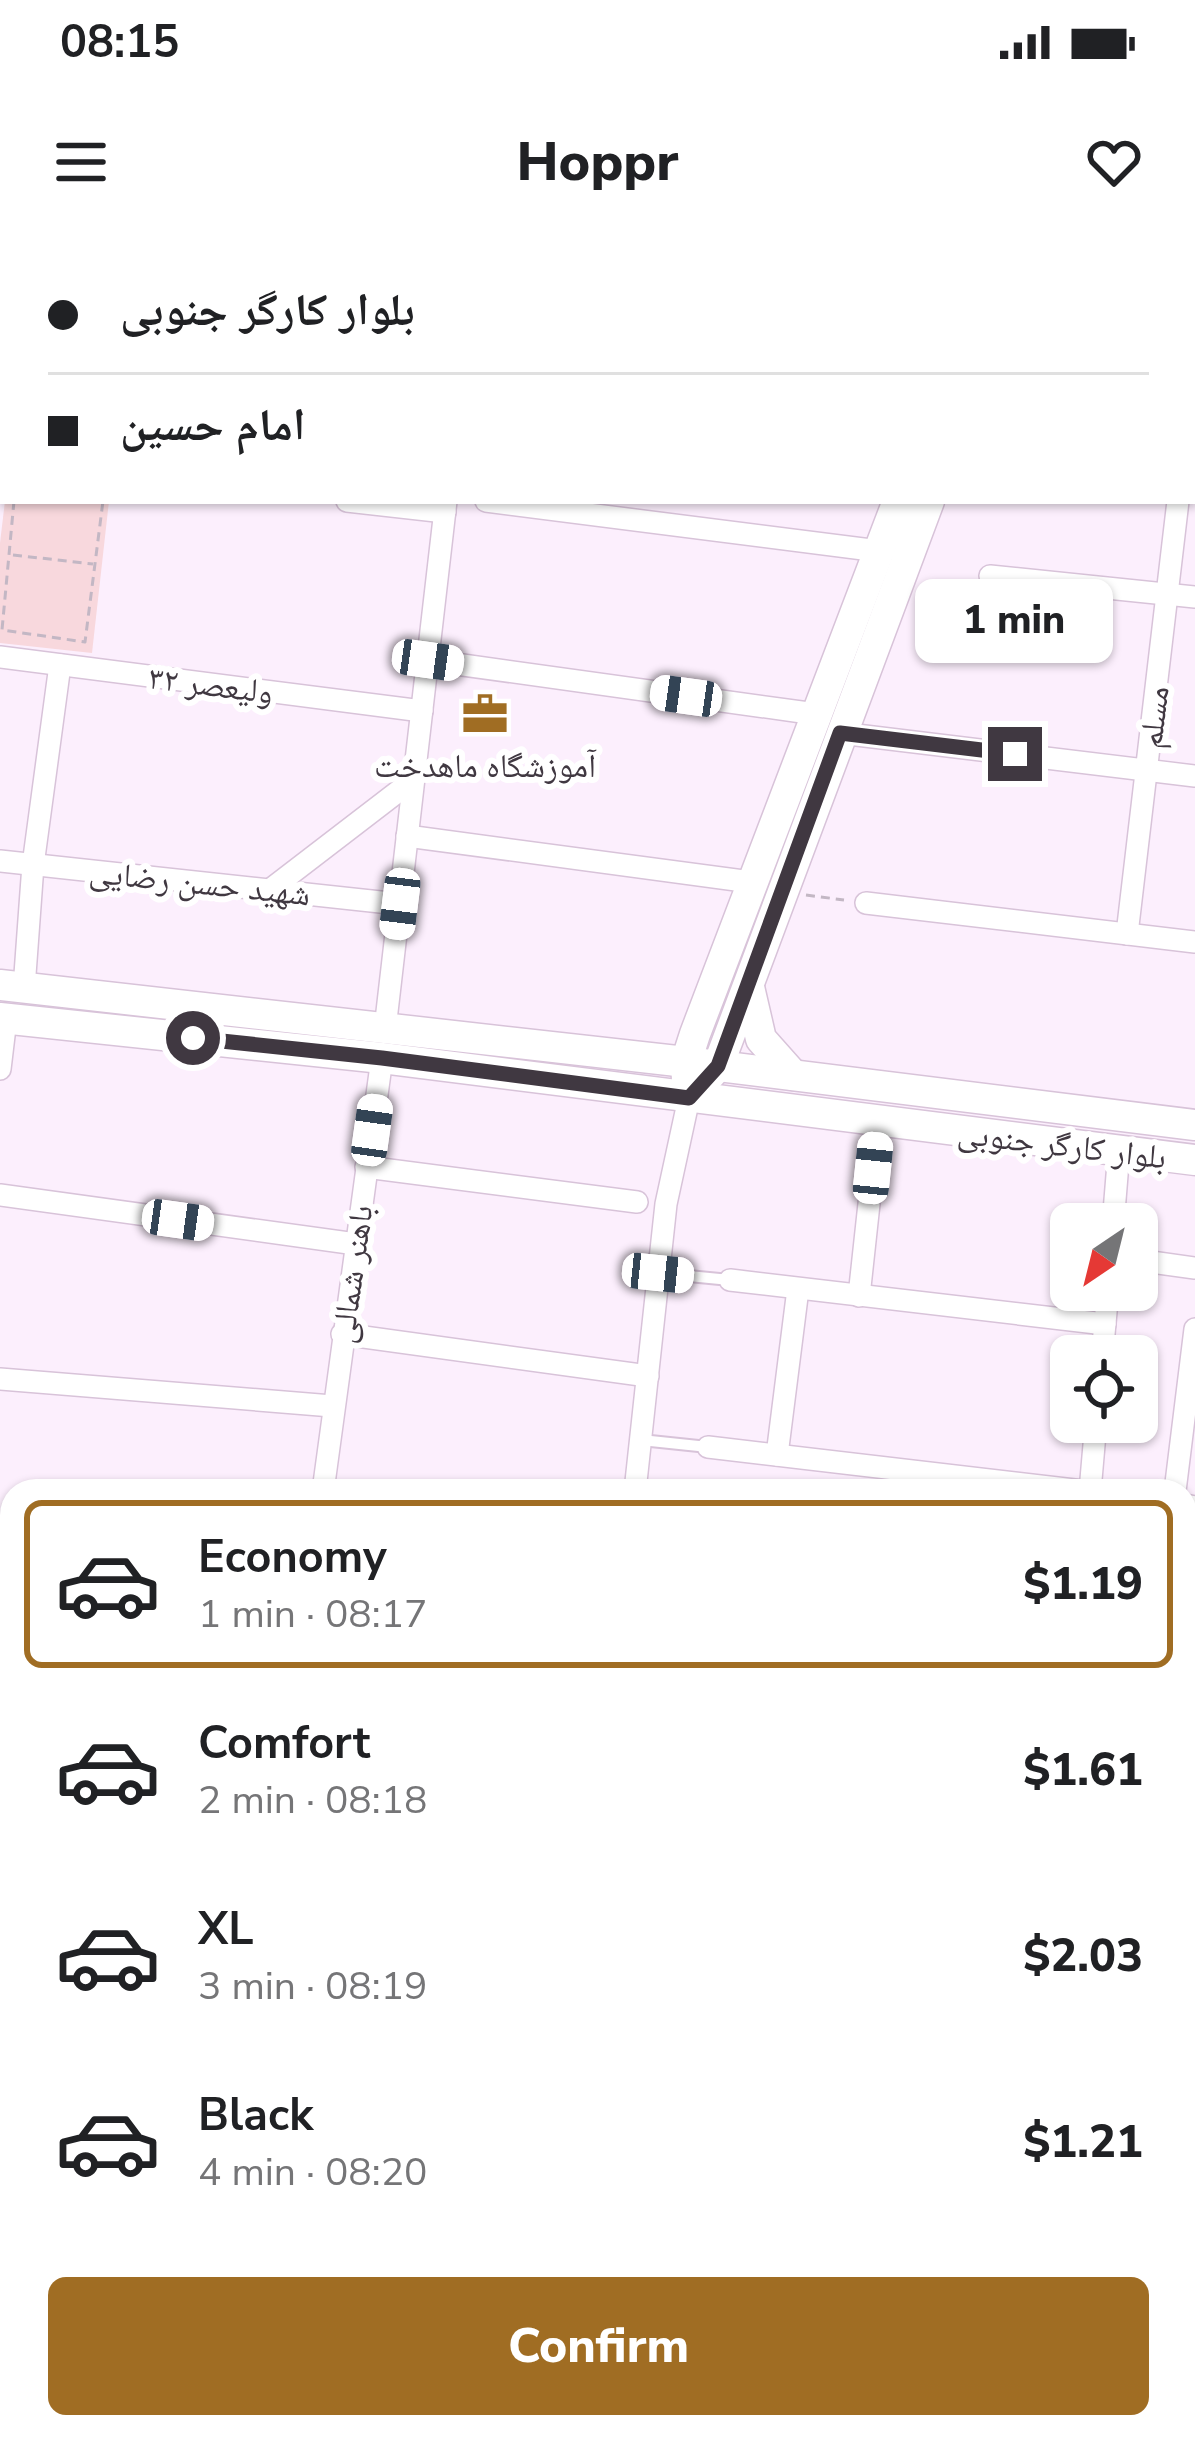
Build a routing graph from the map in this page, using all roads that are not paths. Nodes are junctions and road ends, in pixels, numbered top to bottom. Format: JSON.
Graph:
{"nodes":[{"id":1,"x":406,"y":504,"type":"edge"},
{"id":2,"x":511,"y":504,"type":"edge"},
{"id":3,"x":897,"y":504,"type":"edge"},
{"id":4,"x":927,"y":504,"type":"edge"},
{"id":5,"x":1178,"y":504,"type":"edge"},
{"id":6,"x":445,"y":506,"type":"edge"},
{"id":7,"x":879,"y":551,"type":"junction"},
{"id":8,"x":990,"y":576,"type":"dead end"},
{"id":9,"x":1167,"y":593,"type":"junction"},
{"id":10,"x":1195,"y":597,"type":"edge"},
{"id":11,"x":0,"y":657,"type":"edge"},
{"id":12,"x":428,"y":660,"type":"junction"},
{"id":13,"x":60,"y":664,"type":"junction"},
{"id":14,"x":422,"y":711,"type":"junction"},
{"id":15,"x":828,"y":723,"type":"junction"},
{"id":16,"x":1147,"y":770,"type":"junction"},
{"id":17,"x":1195,"y":776,"type":"edge"},
{"id":18,"x":413,"y":780,"type":"junction"},
{"id":19,"x":407,"y":836,"type":"junction"},
{"id":20,"x":0,"y":861,"type":"edge"},
{"id":21,"x":33,"y":865,"type":"junction"},
{"id":22,"x":766,"y":887,"type":"junction"},
{"id":23,"x":271,"y":889,"type":"junction"},
{"id":24,"x":866,"y":903,"type":"road end"},
{"id":25,"x":400,"y":904,"type":"junction"},
{"id":26,"x":1127,"y":934,"type":"junction"},
{"id":27,"x":1195,"y":942,"type":"edge"},
{"id":28,"x":748,"y":982,"type":"junction"},
{"id":29,"x":12,"y":987,"type":"edge"},
{"id":30,"x":3,"y":1018,"type":"edge"},
{"id":31,"x":337,"y":1038,"type":"junction"},
{"id":32,"x":384,"y":1043,"type":"junction"},
{"id":33,"x":686,"y":1061,"type":"junction"},
{"id":34,"x":718,"y":1066,"type":"junction"},
{"id":35,"x":0,"y":1069,"type":"edge"},
{"id":36,"x":793,"y":1075,"type":"junction"},
{"id":37,"x":689,"y":1098,"type":"junction"},
{"id":38,"x":878,"y":1121,"type":"junction"},
{"id":39,"x":1195,"y":1125,"type":"edge"},
{"id":40,"x":1119,"y":1151,"type":"junction"},
{"id":41,"x":1195,"y":1160,"type":"edge"},
{"id":42,"x":366,"y":1167,"type":"junction"},
{"id":43,"x":0,"y":1196,"type":"edge"},
{"id":44,"x":637,"y":1202,"type":"dead end"},
{"id":45,"x":1115,"y":1203,"type":"edge"},
{"id":46,"x":356,"y":1244,"type":"junction"},
{"id":47,"x":1158,"y":1263,"type":"edge"},
{"id":48,"x":1195,"y":1268,"type":"edge"},
{"id":49,"x":658,"y":1273,"type":"junction"},
{"id":50,"x":730,"y":1280,"type":"joint"},
{"id":51,"x":798,"y":1288,"type":"junction"},
{"id":52,"x":859,"y":1296,"type":"junction"},
{"id":53,"x":1106,"y":1311,"type":"edge"},
{"id":54,"x":1105,"y":1324,"type":"junction"},
{"id":55,"x":1195,"y":1329,"type":"edge"},
{"id":56,"x":342,"y":1334,"type":"junction"},
{"id":57,"x":1104,"y":1335,"type":"edge"},
{"id":58,"x":648,"y":1376,"type":"junction"},
{"id":59,"x":0,"y":1379,"type":"edge"},
{"id":60,"x":332,"y":1406,"type":"junction"},
{"id":61,"x":641,"y":1440,"type":"junction"},
{"id":62,"x":1093,"y":1443,"type":"edge"},
{"id":63,"x":708,"y":1447,"type":"joint"},
{"id":64,"x":777,"y":1455,"type":"junction"},
{"id":65,"x":323,"y":1479,"type":"edge"},
{"id":66,"x":636,"y":1479,"type":"edge"},
{"id":67,"x":885,"y":1479,"type":"edge"},
{"id":68,"x":1089,"y":1479,"type":"edge"},
{"id":69,"x":1176,"y":1479,"type":"edge"}],
"edges":[{"from":1,"to":6,"type":"street"},
{"from":2,"to":7,"type":"street"},
{"from":3,"to":7,"type":"main road"},
{"from":4,"to":15,"type":"main road"},
{"from":5,"to":9,"type":"street","name":"مسلم"},
{"from":6,"to":12,"type":"street","name":"باهنر شمالی"},
{"from":7,"to":15,"type":"main road"},
{"from":8,"to":9,"type":"street"},
{"from":9,"to":10,"type":"street"},
{"from":9,"to":16,"type":"street","name":"مسلم"},
{"from":11,"to":13,"type":"street","name":"ولیعصر ۳۲"},
{"from":12,"to":14,"type":"street","name":"باهنر شمالی"},
{"from":12,"to":15,"type":"street"},
{"from":13,"to":14,"type":"street","name":"ولیعصر ۳۲"},
{"from":13,"to":21,"type":"street"},
{"from":14,"to":18,"type":"street","name":"باهنر شمالی"},
{"from":15,"to":16,"type":"street"},
{"from":15,"to":22,"type":"main road"},
{"from":16,"to":17,"type":"street"},
{"from":16,"to":26,"type":"street","name":"مسلم"},
{"from":18,"to":19,"type":"street","name":"باهنر شمالی"},
{"from":18,"to":23,"type":"street"},
{"from":19,"to":22,"type":"street"},
{"from":19,"to":25,"type":"street","name":"باهنر شمالی"},
{"from":20,"to":21,"type":"street","name":"شهید حسن رضایی"},
{"from":21,"to":23,"type":"street","name":"شهید حسن رضایی"},
{"from":21,"to":29,"type":"street"},
{"from":22,"to":28,"type":"main road"},
{"from":22,"to":33,"type":"main road"},
{"from":23,"to":25,"type":"street","name":"شهید حسن رضایی"},
{"from":24,"to":26,"type":"street"},
{"from":25,"to":32,"type":"street","name":"باهنر شمالی"},
{"from":26,"to":27,"type":"street"},
{"from":28,"to":34,"type":"main road"},
{"from":28,"to":36,"type":"main road"},
{"from":29,"to":31,"type":"main road","name":"بلوار کارگر جنوبی"},
{"from":30,"to":31,"type":"main road","name":"بلوار کارگر جنوبی"},
{"from":30,"to":35,"type":"street"},
{"from":31,"to":32,"type":"main road","name":"بلوار کارگر جنوبی"},
{"from":32,"to":33,"type":"main road","name":"بلوار کارگر جنوبی"},
{"from":32,"to":37,"type":"main road","name":"بلوار کارگر جنوبی"},
{"from":32,"to":42,"type":"street","name":"باهنر شمالی"},
{"from":33,"to":34,"type":"main road","name":"بلوار کارگر جنوبی"},
{"from":33,"to":37,"type":"main road"},
{"from":34,"to":36,"type":"main road","name":"بلوار کارگر جنوبی"},
{"from":34,"to":37,"type":"main road"},
{"from":36,"to":39,"type":"main road","name":"بلوار کارگر جنوبی"},
{"from":37,"to":38,"type":"main road","name":"بلوار کارگر جنوبی"},
{"from":37,"to":49,"type":"street"},
{"from":38,"to":40,"type":"main road","name":"بلوار کارگر جنوبی"},
{"from":38,"to":52,"type":"street"},
{"from":40,"to":41,"type":"main road","name":"بلوار کارگر جنوبی"},
{"from":40,"to":45,"type":"street"},
{"from":42,"to":44,"type":"street"},
{"from":42,"to":46,"type":"street","name":"باهنر شمالی"},
{"from":43,"to":46,"type":"street"},
{"from":46,"to":56,"type":"street","name":"باهنر شمالی"},
{"from":47,"to":48,"type":"street"},
{"from":49,"to":50,"type":"lane"},
{"from":49,"to":58,"type":"street"},
{"from":50,"to":51,"type":"street"},
{"from":51,"to":52,"type":"street"},
{"from":51,"to":64,"type":"street"},
{"from":52,"to":54,"type":"street"},
{"from":53,"to":54,"type":"street"},
{"from":54,"to":57,"type":"street"},
{"from":55,"to":69,"type":"street"},
{"from":56,"to":58,"type":"street"},
{"from":56,"to":60,"type":"street","name":"باهنر شمالی"},
{"from":58,"to":61,"type":"street"},
{"from":59,"to":60,"type":"street"},
{"from":60,"to":65,"type":"street","name":"باهنر شمالی"},
{"from":61,"to":63,"type":"lane"},
{"from":61,"to":66,"type":"street"},
{"from":62,"to":68,"type":"street"},
{"from":63,"to":64,"type":"street"},
{"from":64,"to":67,"type":"street"}]}
